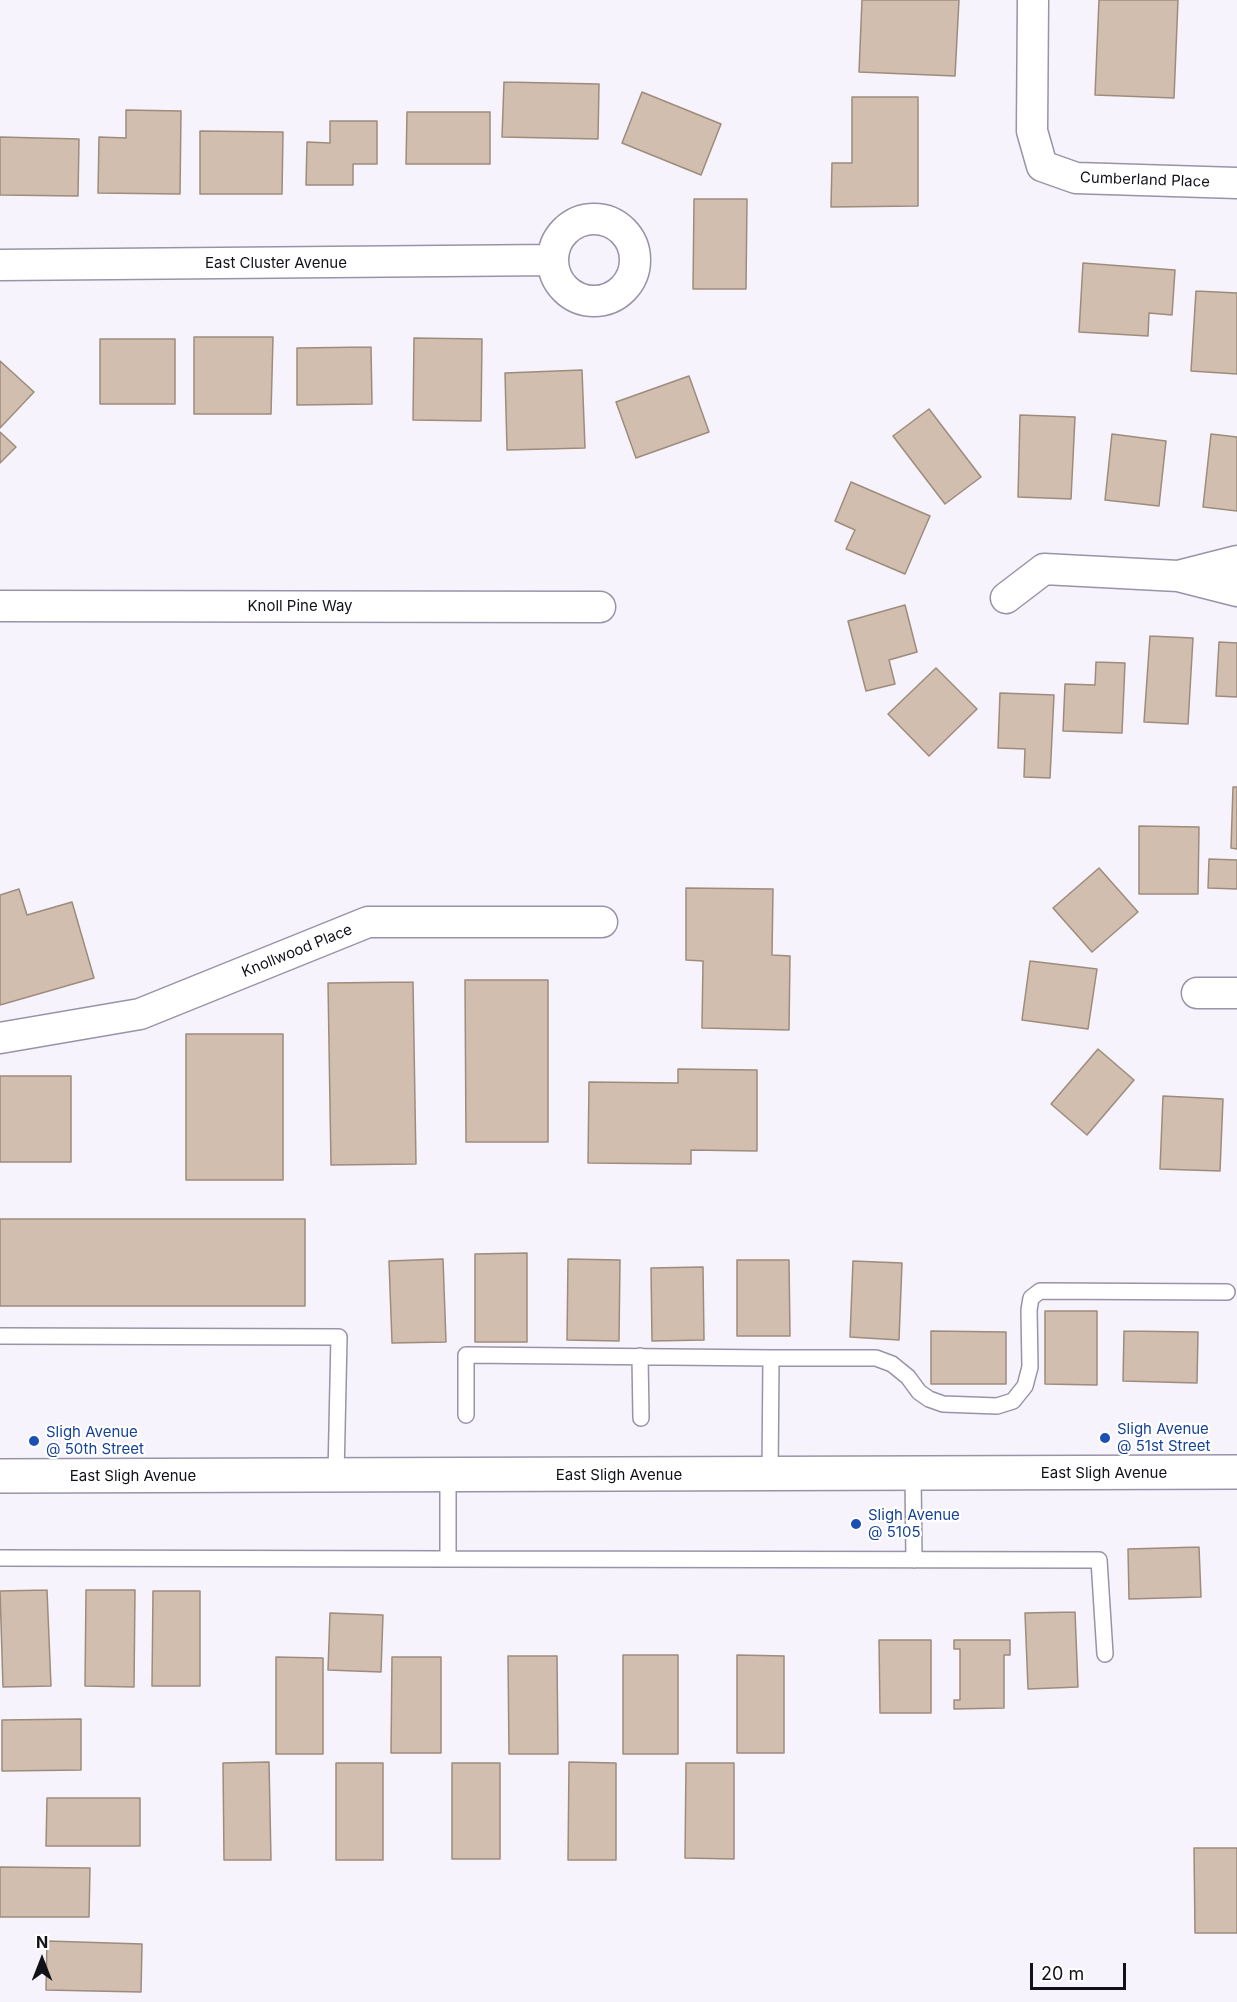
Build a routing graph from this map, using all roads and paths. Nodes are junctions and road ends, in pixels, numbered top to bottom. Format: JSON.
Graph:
{"nodes":[{"id":1,"x":1033,"y":0,"type":"edge"},
{"id":2,"x":1237,"y":183,"type":"edge"},
{"id":3,"x":553,"y":260,"type":"dead end"},
{"id":4,"x":0,"y":265,"type":"edge"},
{"id":5,"x":1237,"y":561,"type":"edge"},
{"id":6,"x":1178,"y":576,"type":"junction"},
{"id":7,"x":1237,"y":591,"type":"edge"},
{"id":8,"x":1006,"y":598,"type":"dead end"},
{"id":9,"x":0,"y":606,"type":"edge"},
{"id":10,"x":600,"y":607,"type":"dead end"},
{"id":11,"x":602,"y":922,"type":"dead end"},
{"id":12,"x":1197,"y":993,"type":"dead end"},
{"id":13,"x":1237,"y":993,"type":"edge"},
{"id":14,"x":0,"y":1038,"type":"edge"},
{"id":15,"x":1227,"y":1292,"type":"dead end"},
{"id":16,"x":0,"y":1336,"type":"edge"},
{"id":17,"x":640,"y":1356,"type":"junction"},
{"id":18,"x":771,"y":1358,"type":"junction"},
{"id":19,"x":466,"y":1415,"type":"dead end"},
{"id":20,"x":641,"y":1418,"type":"dead end"},
{"id":21,"x":1237,"y":1472,"type":"edge"},
{"id":22,"x":913,"y":1474,"type":"junction"},
{"id":23,"x":336,"y":1475,"type":"junction"},
{"id":24,"x":448,"y":1475,"type":"junction"},
{"id":25,"x":770,"y":1475,"type":"junction"},
{"id":26,"x":0,"y":1476,"type":"edge"},
{"id":27,"x":0,"y":1558,"type":"edge"},
{"id":28,"x":448,"y":1559,"type":"junction"},
{"id":29,"x":914,"y":1560,"type":"junction"},
{"id":30,"x":1105,"y":1654,"type":"dead end"}],
"edges":[{"from":1,"to":2,"type":"street","name":"Cumberland Place"},
{"from":3,"to":4,"type":"street","name":"East Cluster Avenue"},
{"from":5,"to":6,"type":"street"},
{"from":6,"to":7,"type":"street"},
{"from":6,"to":8,"type":"street"},
{"from":9,"to":10,"type":"street","name":"Knoll Pine Way"},
{"from":11,"to":14,"type":"street","name":"Knollwood Place"},
{"from":12,"to":13,"type":"street"},
{"from":15,"to":18,"type":"lane"},
{"from":16,"to":23,"type":"lane"},
{"from":17,"to":18,"type":"lane"},
{"from":17,"to":19,"type":"lane"},
{"from":17,"to":20,"type":"lane"},
{"from":18,"to":25,"type":"lane"},
{"from":21,"to":22,"type":"street","name":"East Sligh Avenue"},
{"from":22,"to":25,"type":"street","name":"East Sligh Avenue"},
{"from":22,"to":29,"type":"lane"},
{"from":23,"to":24,"type":"street","name":"East Sligh Avenue"},
{"from":23,"to":26,"type":"street","name":"East Sligh Avenue"},
{"from":24,"to":25,"type":"street","name":"East Sligh Avenue"},
{"from":24,"to":28,"type":"lane"},
{"from":27,"to":28,"type":"lane"},
{"from":28,"to":29,"type":"lane"},
{"from":29,"to":30,"type":"lane"}]}
